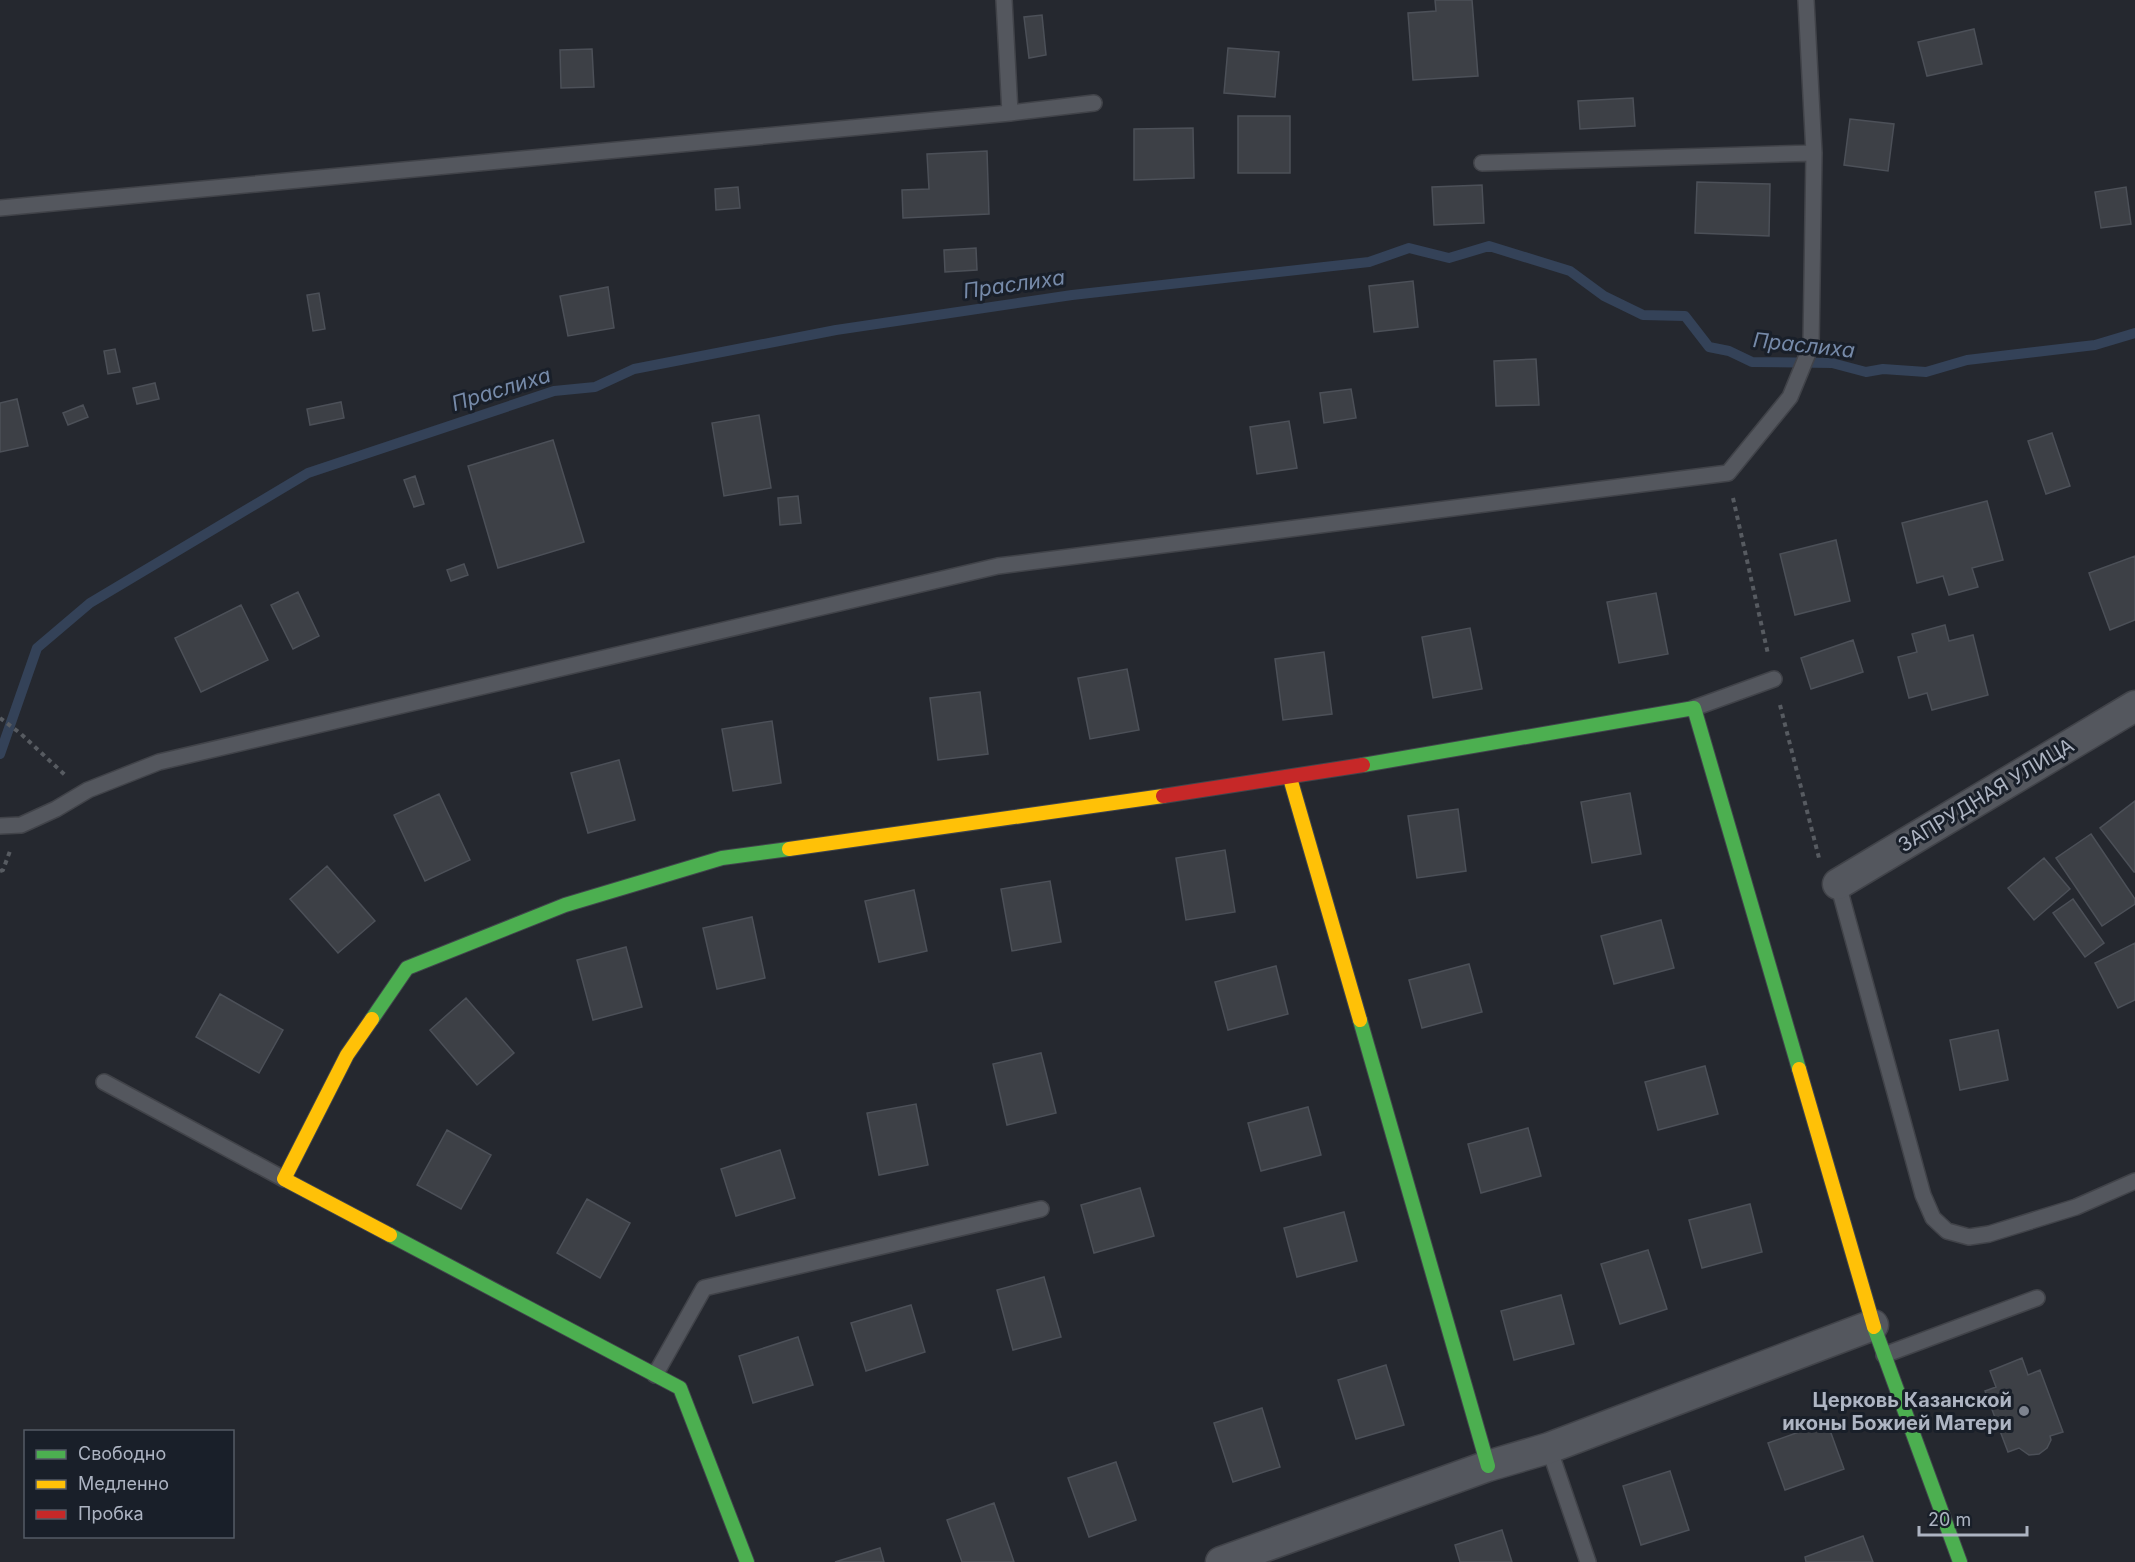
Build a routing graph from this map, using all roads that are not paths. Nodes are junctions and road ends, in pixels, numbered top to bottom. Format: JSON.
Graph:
{"nodes":[{"id":1,"x":1004,"y":0,"type":"edge"},
{"id":2,"x":1806,"y":0,"type":"edge"},
{"id":3,"x":1095,"y":103,"type":"dead end"},
{"id":4,"x":1010,"y":113,"type":"junction"},
{"id":5,"x":1814,"y":153,"type":"junction"},
{"id":6,"x":1482,"y":163,"type":"dead end"},
{"id":7,"x":0,"y":208,"type":"edge"},
{"id":8,"x":1774,"y":679,"type":"dead end"},
{"id":9,"x":2135,"y":706,"type":"edge"},
{"id":10,"x":1694,"y":708,"type":"junction"},
{"id":11,"x":1290,"y":778,"type":"junction"},
{"id":12,"x":0,"y":826,"type":"edge"},
{"id":13,"x":1838,"y":884,"type":"joint"},
{"id":14,"x":104,"y":1082,"type":"dead end"},
{"id":15,"x":284,"y":1179,"type":"junction"},
{"id":16,"x":2135,"y":1181,"type":"edge"},
{"id":17,"x":1041,"y":1209,"type":"dead end"},
{"id":18,"x":2037,"y":1298,"type":"dead end"},
{"id":19,"x":1873,"y":1325,"type":"junction"},
{"id":20,"x":1884,"y":1355,"type":"junction"},
{"id":21,"x":655,"y":1375,"type":"junction"},
{"id":22,"x":1549,"y":1448,"type":"junction"},
{"id":23,"x":1488,"y":1466,"type":"junction"},
{"id":24,"x":747,"y":1562,"type":"edge"},
{"id":25,"x":1221,"y":1562,"type":"edge"},
{"id":26,"x":1588,"y":1562,"type":"edge"},
{"id":27,"x":1960,"y":1562,"type":"edge"}],
"edges":[{"from":1,"to":4,"type":"lane"},
{"from":2,"to":5,"type":"lane"},
{"from":3,"to":4,"type":"lane"},
{"from":4,"to":7,"type":"lane"},
{"from":5,"to":6,"type":"lane"},
{"from":5,"to":12,"type":"lane"},
{"from":8,"to":10,"type":"lane"},
{"from":9,"to":13,"type":"street","name":"ЗАПРУДНАЯ УЛИЦА"},
{"from":10,"to":11,"type":"street"},
{"from":10,"to":19,"type":"street"},
{"from":11,"to":15,"type":"street"},
{"from":11,"to":23,"type":"street"},
{"from":13,"to":16,"type":"lane"},
{"from":14,"to":15,"type":"lane"},
{"from":15,"to":21,"type":"street"},
{"from":17,"to":21,"type":"lane"},
{"from":18,"to":20,"type":"lane"},
{"from":19,"to":20,"type":"street"},
{"from":19,"to":22,"type":"street"},
{"from":20,"to":27,"type":"street"},
{"from":21,"to":24,"type":"street"},
{"from":22,"to":23,"type":"street"},
{"from":22,"to":26,"type":"lane"},
{"from":23,"to":25,"type":"street"}]}
